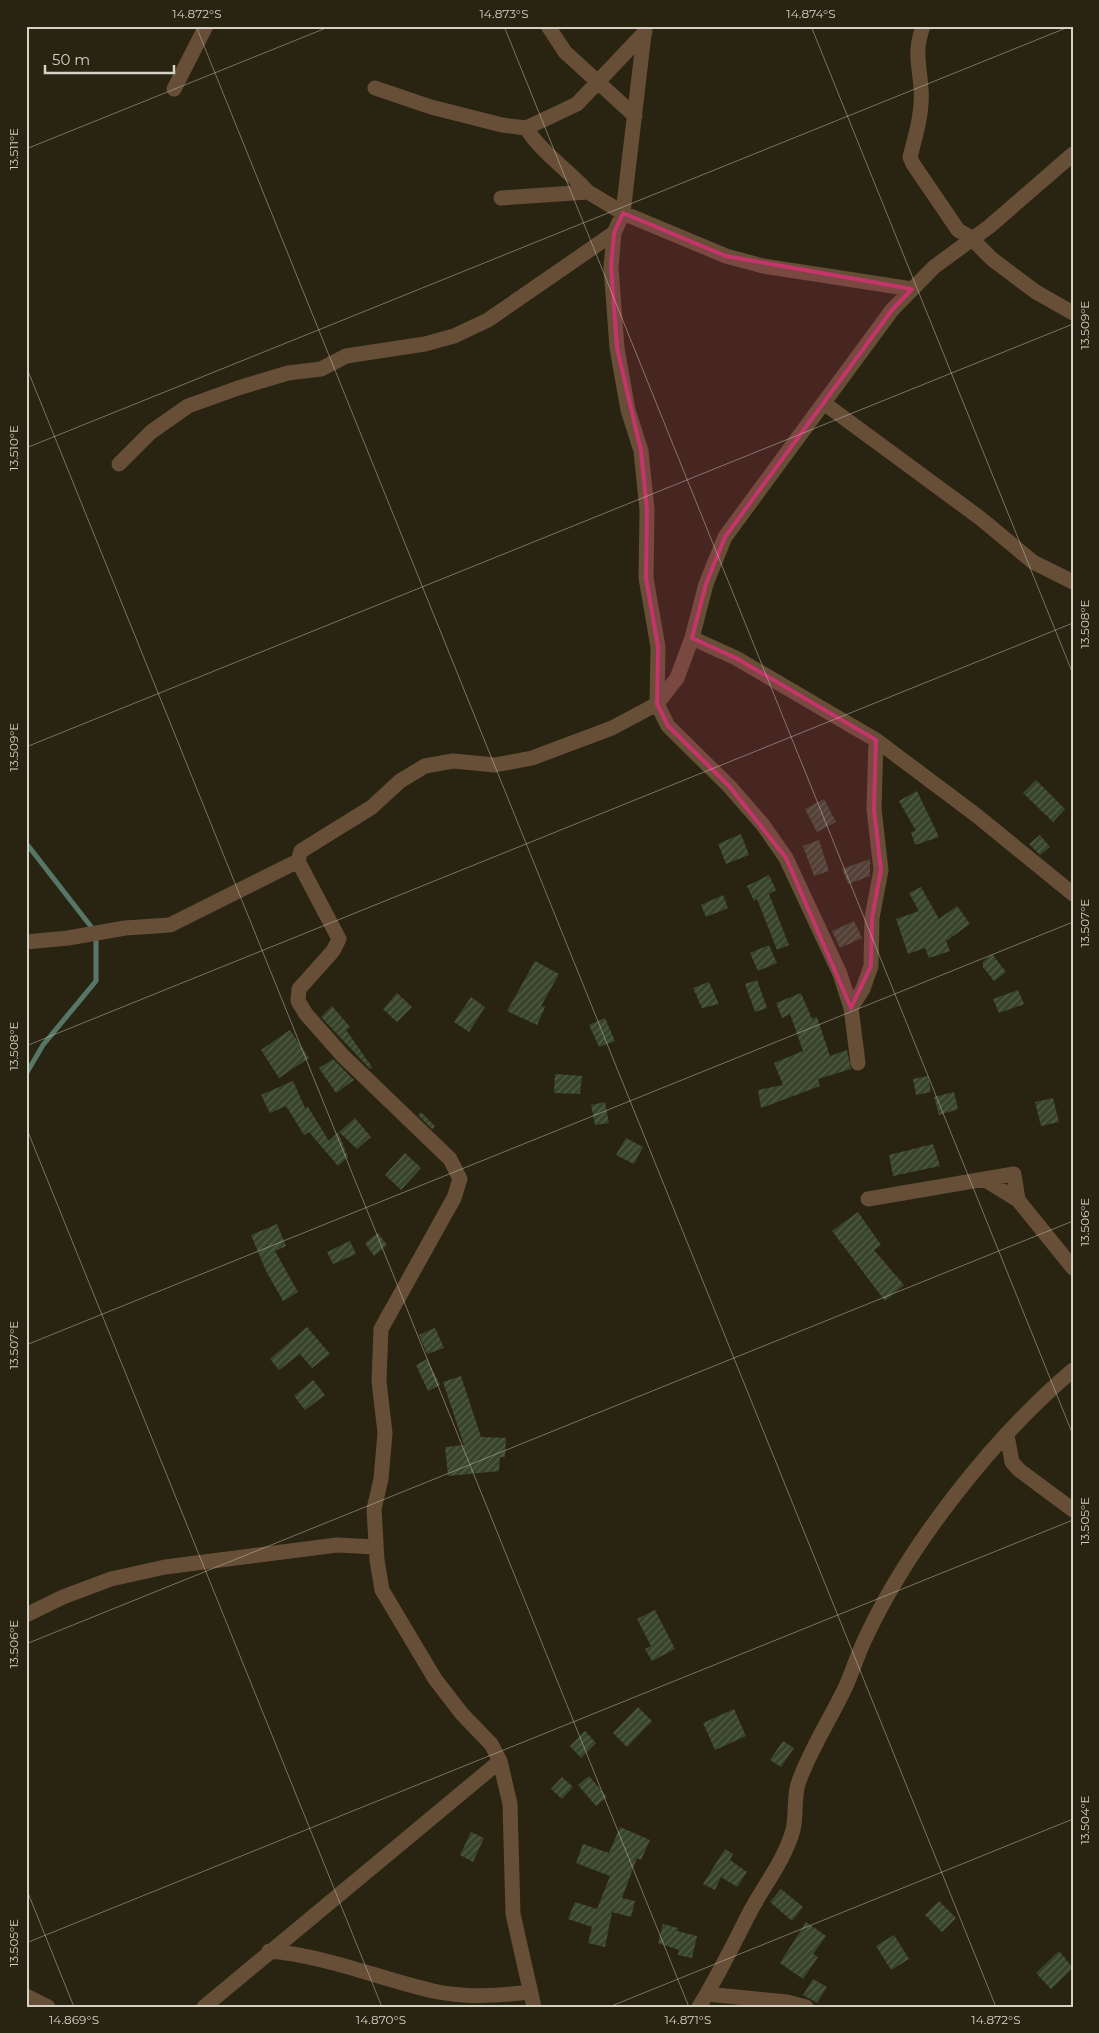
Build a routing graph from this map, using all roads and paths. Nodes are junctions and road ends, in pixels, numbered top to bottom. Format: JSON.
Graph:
{"nodes":[{"id":1,"x":206,"y":26,"type":"edge"},
{"id":2,"x":548,"y":26,"type":"edge"},
{"id":3,"x":923,"y":26,"type":"edge"},
{"id":4,"x":645,"y":29,"type":"edge"},
{"id":5,"x":597,"y":83,"type":"junction"},
{"id":6,"x":375,"y":88,"type":"dead end"},
{"id":7,"x":174,"y":89,"type":"dead end"},
{"id":8,"x":635,"y":116,"type":"junction"},
{"id":9,"x":526,"y":128,"type":"junction"},
{"id":10,"x":1073,"y":154,"type":"edge"},
{"id":11,"x":588,"y":192,"type":"junction"},
{"id":12,"x":502,"y":198,"type":"dead end"},
{"id":13,"x":622,"y":213,"type":"junction"},
{"id":14,"x":614,"y":233,"type":"junction"},
{"id":15,"x":971,"y":238,"type":"junction"},
{"id":16,"x":912,"y":289,"type":"junction"},
{"id":17,"x":1073,"y":313,"type":"edge"},
{"id":18,"x":825,"y":404,"type":"junction"},
{"id":19,"x":118,"y":464,"type":"dead end"},
{"id":20,"x":1073,"y":582,"type":"edge"},
{"id":21,"x":692,"y":638,"type":"junction"},
{"id":22,"x":657,"y":704,"type":"junction"},
{"id":23,"x":876,"y":740,"type":"junction"},
{"id":24,"x":298,"y":861,"type":"junction"},
{"id":25,"x":1073,"y":894,"type":"edge"},
{"id":26,"x":26,"y":942,"type":"edge"},
{"id":27,"x":851,"y":1008,"type":"junction"},
{"id":28,"x":858,"y":1063,"type":"dead end"},
{"id":29,"x":868,"y":1199,"type":"dead end"},
{"id":30,"x":1073,"y":1268,"type":"edge"},
{"id":31,"x":1073,"y":1370,"type":"edge"},
{"id":32,"x":1007,"y":1435,"type":"junction"},
{"id":33,"x":1073,"y":1510,"type":"edge"},
{"id":34,"x":376,"y":1547,"type":"junction"},
{"id":35,"x":26,"y":1614,"type":"edge"},
{"id":36,"x":500,"y":1762,"type":"junction"},
{"id":37,"x":291,"y":1932,"type":"junction"},
{"id":38,"x":268,"y":1951,"type":"junction"},
{"id":39,"x":302,"y":1954,"type":"junction"},
{"id":40,"x":529,"y":1992,"type":"junction"},
{"id":41,"x":26,"y":1996,"type":"edge"},
{"id":42,"x":703,"y":2000,"type":"edge"},
{"id":43,"x":48,"y":2007,"type":"edge"},
{"id":44,"x":204,"y":2007,"type":"edge"},
{"id":45,"x":534,"y":2007,"type":"edge"},
{"id":46,"x":806,"y":2007,"type":"edge"}],
"edges":[{"from":1,"to":7,"type":"street"},
{"from":2,"to":5,"type":"street"},
{"from":3,"to":15,"type":"street"},
{"from":4,"to":5,"type":"street"},
{"from":4,"to":8,"type":"street"},
{"from":5,"to":8,"type":"street"},
{"from":5,"to":9,"type":"street"},
{"from":6,"to":9,"type":"street"},
{"from":8,"to":13,"type":"street"},
{"from":9,"to":11,"type":"street"},
{"from":10,"to":15,"type":"street"},
{"from":11,"to":12,"type":"street"},
{"from":11,"to":13,"type":"street"},
{"from":13,"to":14,"type":"street"},
{"from":13,"to":16,"type":"street"},
{"from":14,"to":19,"type":"street"},
{"from":14,"to":22,"type":"street"},
{"from":15,"to":16,"type":"street"},
{"from":15,"to":17,"type":"street"},
{"from":16,"to":18,"type":"street"},
{"from":18,"to":20,"type":"street"},
{"from":18,"to":21,"type":"street"},
{"from":21,"to":22,"type":"street"},
{"from":21,"to":23,"type":"street"},
{"from":22,"to":24,"type":"street"},
{"from":22,"to":27,"type":"street"},
{"from":23,"to":25,"type":"street"},
{"from":23,"to":27,"type":"street"},
{"from":24,"to":26,"type":"street"},
{"from":24,"to":34,"type":"street"},
{"from":27,"to":28,"type":"street"},
{"from":29,"to":30,"type":"street"},
{"from":31,"to":32,"type":"street"},
{"from":32,"to":33,"type":"street"},
{"from":32,"to":42,"type":"street"},
{"from":34,"to":35,"type":"street"},
{"from":34,"to":36,"type":"street"},
{"from":36,"to":37,"type":"street"},
{"from":36,"to":40,"type":"street"},
{"from":37,"to":38,"type":"street"},
{"from":37,"to":39,"type":"street"},
{"from":38,"to":39,"type":"street"},
{"from":38,"to":44,"type":"street"},
{"from":39,"to":40,"type":"street"},
{"from":40,"to":45,"type":"street"},
{"from":41,"to":43,"type":"street"},
{"from":42,"to":46,"type":"street"}]}
